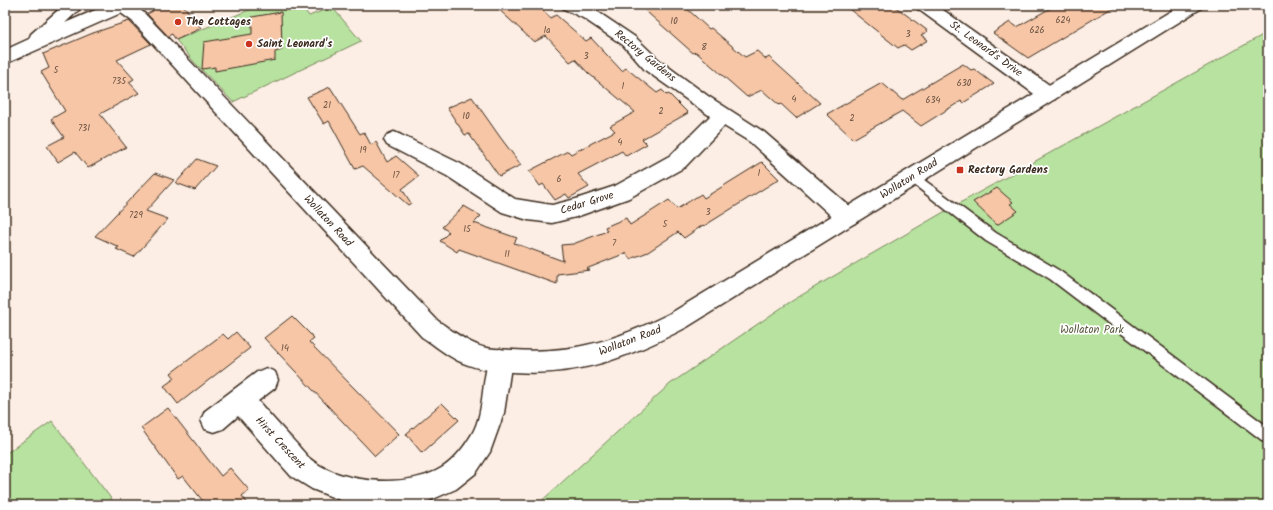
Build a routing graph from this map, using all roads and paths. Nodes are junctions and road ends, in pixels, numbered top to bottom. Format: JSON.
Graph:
{"nodes":[{"id":1,"x":75,"y":5,"type":"edge"},
{"id":2,"x":123,"y":5,"type":"edge"},
{"id":3,"x":570,"y":5,"type":"edge"},
{"id":4,"x":924,"y":5,"type":"edge"},
{"id":5,"x":1194,"y":5,"type":"edge"},
{"id":6,"x":27,"y":47,"type":"junction"},
{"id":7,"x":5,"y":58,"type":"edge"},
{"id":8,"x":1048,"y":94,"type":"junction"},
{"id":9,"x":723,"y":115,"type":"junction"},
{"id":10,"x":394,"y":140,"type":"dead end"},
{"id":11,"x":912,"y":177,"type":"junction"},
{"id":12,"x":847,"y":217,"type":"junction"},
{"id":13,"x":500,"y":360,"type":"junction"},
{"id":14,"x":266,"y":380,"type":"dead end"},
{"id":15,"x":240,"y":400,"type":"junction"},
{"id":16,"x":214,"y":420,"type":"dead end"},
{"id":17,"x":1268,"y":436,"type":"edge"}],
"edges":[{"from":1,"to":6,"type":"street"},
{"from":2,"to":6,"type":"street"},
{"from":2,"to":13,"type":"street","name":"Wollaton Road"},
{"from":3,"to":9,"type":"street","name":"Rectory Gardens"},
{"from":4,"to":8,"type":"street","name":"St. Leonard's Drive"},
{"from":5,"to":8,"type":"street","name":"Wollaton Road"},
{"from":6,"to":7,"type":"street"},
{"from":8,"to":11,"type":"street","name":"Wollaton Road"},
{"from":9,"to":10,"type":"street","name":"Cedar Grove"},
{"from":9,"to":12,"type":"street","name":"Rectory Gardens"},
{"from":11,"to":12,"type":"street","name":"Wollaton Road"},
{"from":11,"to":17,"type":"lane"},
{"from":12,"to":13,"type":"street","name":"Wollaton Road"},
{"from":13,"to":15,"type":"street","name":"Hirst Crescent"},
{"from":14,"to":15,"type":"street"},
{"from":15,"to":16,"type":"street"}]}
